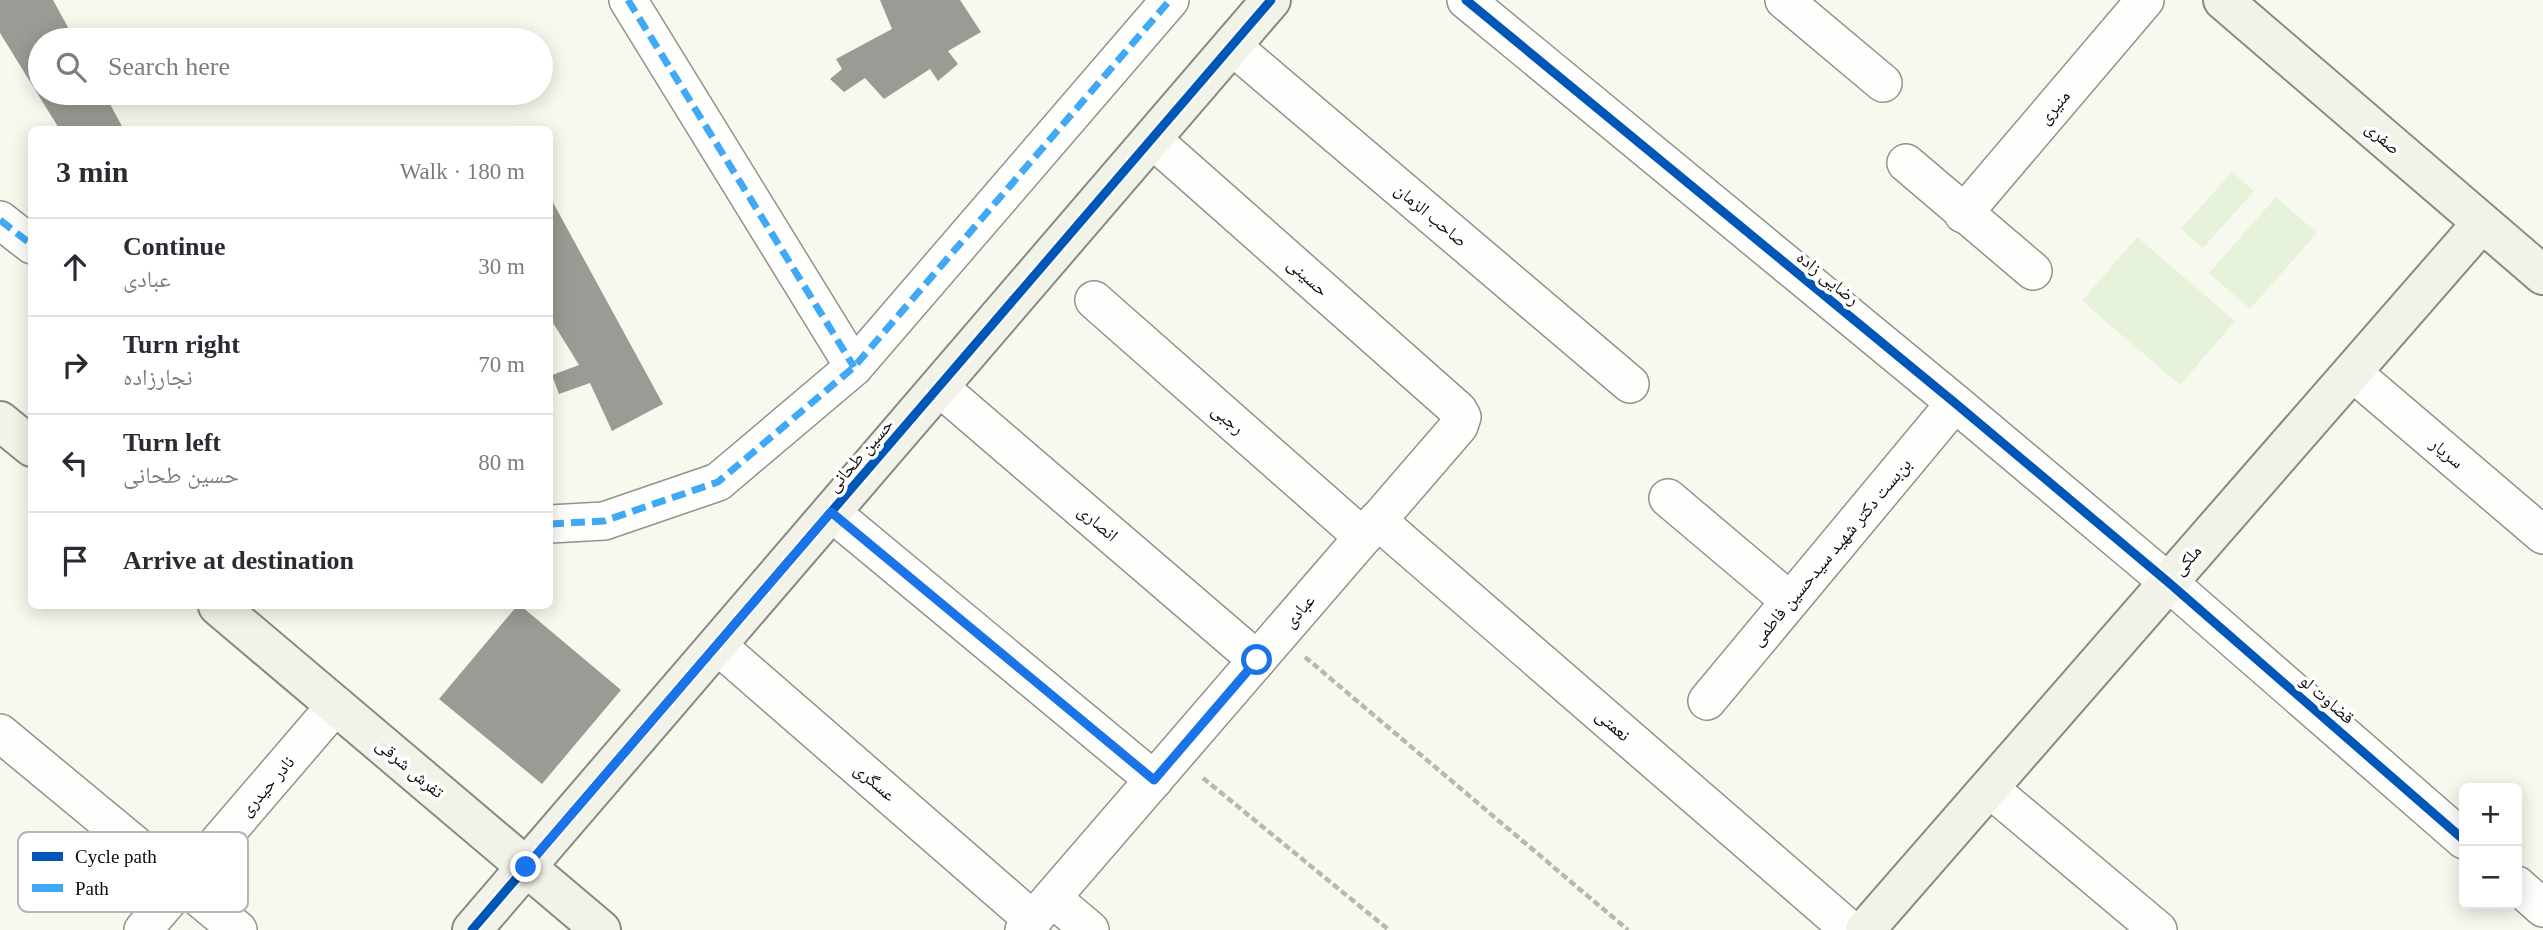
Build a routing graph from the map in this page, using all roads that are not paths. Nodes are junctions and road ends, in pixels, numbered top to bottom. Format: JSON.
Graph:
{"nodes":[{"id":1,"x":628,"y":0,"type":"edge"},
{"id":2,"x":1170,"y":0,"type":"edge"},
{"id":3,"x":1271,"y":0,"type":"edge"},
{"id":4,"x":1466,"y":0,"type":"edge"},
{"id":5,"x":1784,"y":0,"type":"edge"},
{"id":6,"x":2146,"y":0,"type":"edge"},
{"id":7,"x":2222,"y":0,"type":"edge"},
{"id":8,"x":1232,"y":46,"type":"junction"},
{"id":9,"x":1883,"y":83,"type":"dead end"},
{"id":10,"x":1152,"y":139,"type":"junction"},
{"id":11,"x":1906,"y":163,"type":"dead end"},
{"id":12,"x":1963,"y":214,"type":"junction"},
{"id":13,"x":0,"y":219,"type":"edge"},
{"id":14,"x":2482,"y":223,"type":"junction"},
{"id":15,"x":28,"y":241,"type":"edge"},
{"id":16,"x":2033,"y":271,"type":"dead end"},
{"id":17,"x":2543,"y":275,"type":"edge"},
{"id":18,"x":1094,"y":300,"type":"dead end"},
{"id":19,"x":854,"y":367,"type":"junction"},
{"id":20,"x":2352,"y":372,"type":"junction"},
{"id":21,"x":1630,"y":384,"type":"dead end"},
{"id":22,"x":939,"y":387,"type":"junction"},
{"id":23,"x":1955,"y":403,"type":"junction"},
{"id":24,"x":1462,"y":417,"type":"joint"},
{"id":25,"x":0,"y":421,"type":"edge"},
{"id":26,"x":28,"y":444,"type":"edge"},
{"id":27,"x":1668,"y":498,"type":"dead end"},
{"id":28,"x":831,"y":512,"type":"junction"},
{"id":29,"x":553,"y":524,"type":"edge"},
{"id":30,"x":1370,"y":529,"type":"junction"},
{"id":31,"x":2543,"y":535,"type":"edge"},
{"id":32,"x":2168,"y":583,"type":"junction"},
{"id":33,"x":1790,"y":601,"type":"junction"},
{"id":34,"x":222,"y":609,"type":"edge"},
{"id":35,"x":717,"y":645,"type":"junction"},
{"id":36,"x":1268,"y":648,"type":"junction"},
{"id":37,"x":1707,"y":701,"type":"dead end"},
{"id":38,"x":336,"y":705,"type":"junction"},
{"id":39,"x":0,"y":733,"type":"edge"},
{"id":40,"x":1164,"y":768,"type":"junction"},
{"id":41,"x":1989,"y":788,"type":"junction"},
{"id":42,"x":121,"y":832,"type":"edge"},
{"id":43,"x":228,"y":832,"type":"edge"},
{"id":44,"x":2459,"y":836,"type":"edge"},
{"id":45,"x":526,"y":867,"type":"junction"},
{"id":46,"x":2522,"y":889,"type":"edge"},
{"id":47,"x":2543,"y":908,"type":"edge"},
{"id":48,"x":159,"y":912,"type":"edge"},
{"id":49,"x":217,"y":912,"type":"edge"},
{"id":50,"x":1037,"y":916,"type":"edge"},
{"id":51,"x":144,"y":930,"type":"edge"},
{"id":52,"x":238,"y":930,"type":"edge"},
{"id":53,"x":472,"y":930,"type":"edge"},
{"id":54,"x":601,"y":930,"type":"edge"},
{"id":55,"x":1090,"y":930,"type":"edge"},
{"id":56,"x":1850,"y":930,"type":"edge"},
{"id":57,"x":1865,"y":930,"type":"edge"},
{"id":58,"x":2158,"y":930,"type":"edge"}],
"edges":[{"from":1,"to":19,"type":"street"},
{"from":2,"to":19,"type":"street"},
{"from":3,"to":8,"type":"street","name":"حسین طحانی"},
{"from":4,"to":23,"type":"street","name":"رضایی زاده"},
{"from":5,"to":9,"type":"street"},
{"from":6,"to":12,"type":"street","name":"منیری"},
{"from":7,"to":14,"type":"street","name":"صفری"},
{"from":8,"to":10,"type":"street","name":"حسین طحانی"},
{"from":8,"to":21,"type":"street","name":"صاحب الزمان"},
{"from":10,"to":22,"type":"street","name":"حسین طحانی"},
{"from":10,"to":24,"type":"street","name":"حسینی"},
{"from":11,"to":12,"type":"street"},
{"from":12,"to":16,"type":"street"},
{"from":13,"to":15,"type":"street"},
{"from":14,"to":17,"type":"street","name":"صفری"},
{"from":14,"to":20,"type":"street","name":"ملکی"},
{"from":18,"to":30,"type":"street","name":"رجبی"},
{"from":19,"to":29,"type":"street"},
{"from":20,"to":31,"type":"street","name":"سریار"},
{"from":20,"to":32,"type":"street","name":"ملکی"},
{"from":22,"to":28,"type":"street","name":"حسین طحانی"},
{"from":22,"to":36,"type":"street","name":"انصاری"},
{"from":23,"to":32,"type":"street","name":"رضایی زاده"},
{"from":23,"to":33,"type":"street","name":"بن‌بست دکتر شهید سیدحسین فاطمی"},
{"from":24,"to":30,"type":"street","name":"عبادی"},
{"from":25,"to":26,"type":"street"},
{"from":27,"to":33,"type":"street"},
{"from":28,"to":35,"type":"street","name":"حسین طحانی"},
{"from":28,"to":40,"type":"street"},
{"from":30,"to":36,"type":"street","name":"عبادی"},
{"from":30,"to":56,"type":"street","name":"نعمتی"},
{"from":32,"to":41,"type":"street","name":"ملکی"},
{"from":32,"to":44,"type":"street","name":"قضاوت لو"},
{"from":33,"to":37,"type":"street","name":"بن‌بست دکتر شهید سیدحسین فاطمی"},
{"from":34,"to":38,"type":"street","name":"تفرش شرقی"},
{"from":35,"to":45,"type":"street","name":"حسین طحانی"},
{"from":35,"to":50,"type":"street","name":"عسگری"},
{"from":36,"to":40,"type":"street","name":"عبادی"},
{"from":38,"to":43,"type":"street","name":"نادر حیدری"},
{"from":38,"to":45,"type":"street","name":"تفرش شرقی"},
{"from":39,"to":42,"type":"street"},
{"from":40,"to":50,"type":"street","name":"عبادی"},
{"from":41,"to":57,"type":"street","name":"ملکی"},
{"from":41,"to":58,"type":"street"},
{"from":45,"to":53,"type":"street","name":"حسین طحانی"},
{"from":45,"to":54,"type":"street","name":"تفرش شرقی"},
{"from":46,"to":47,"type":"street"},
{"from":48,"to":51,"type":"street","name":"نادر حیدری"},
{"from":49,"to":52,"type":"street"},
{"from":50,"to":55,"type":"street","name":"عسگری"}]}
